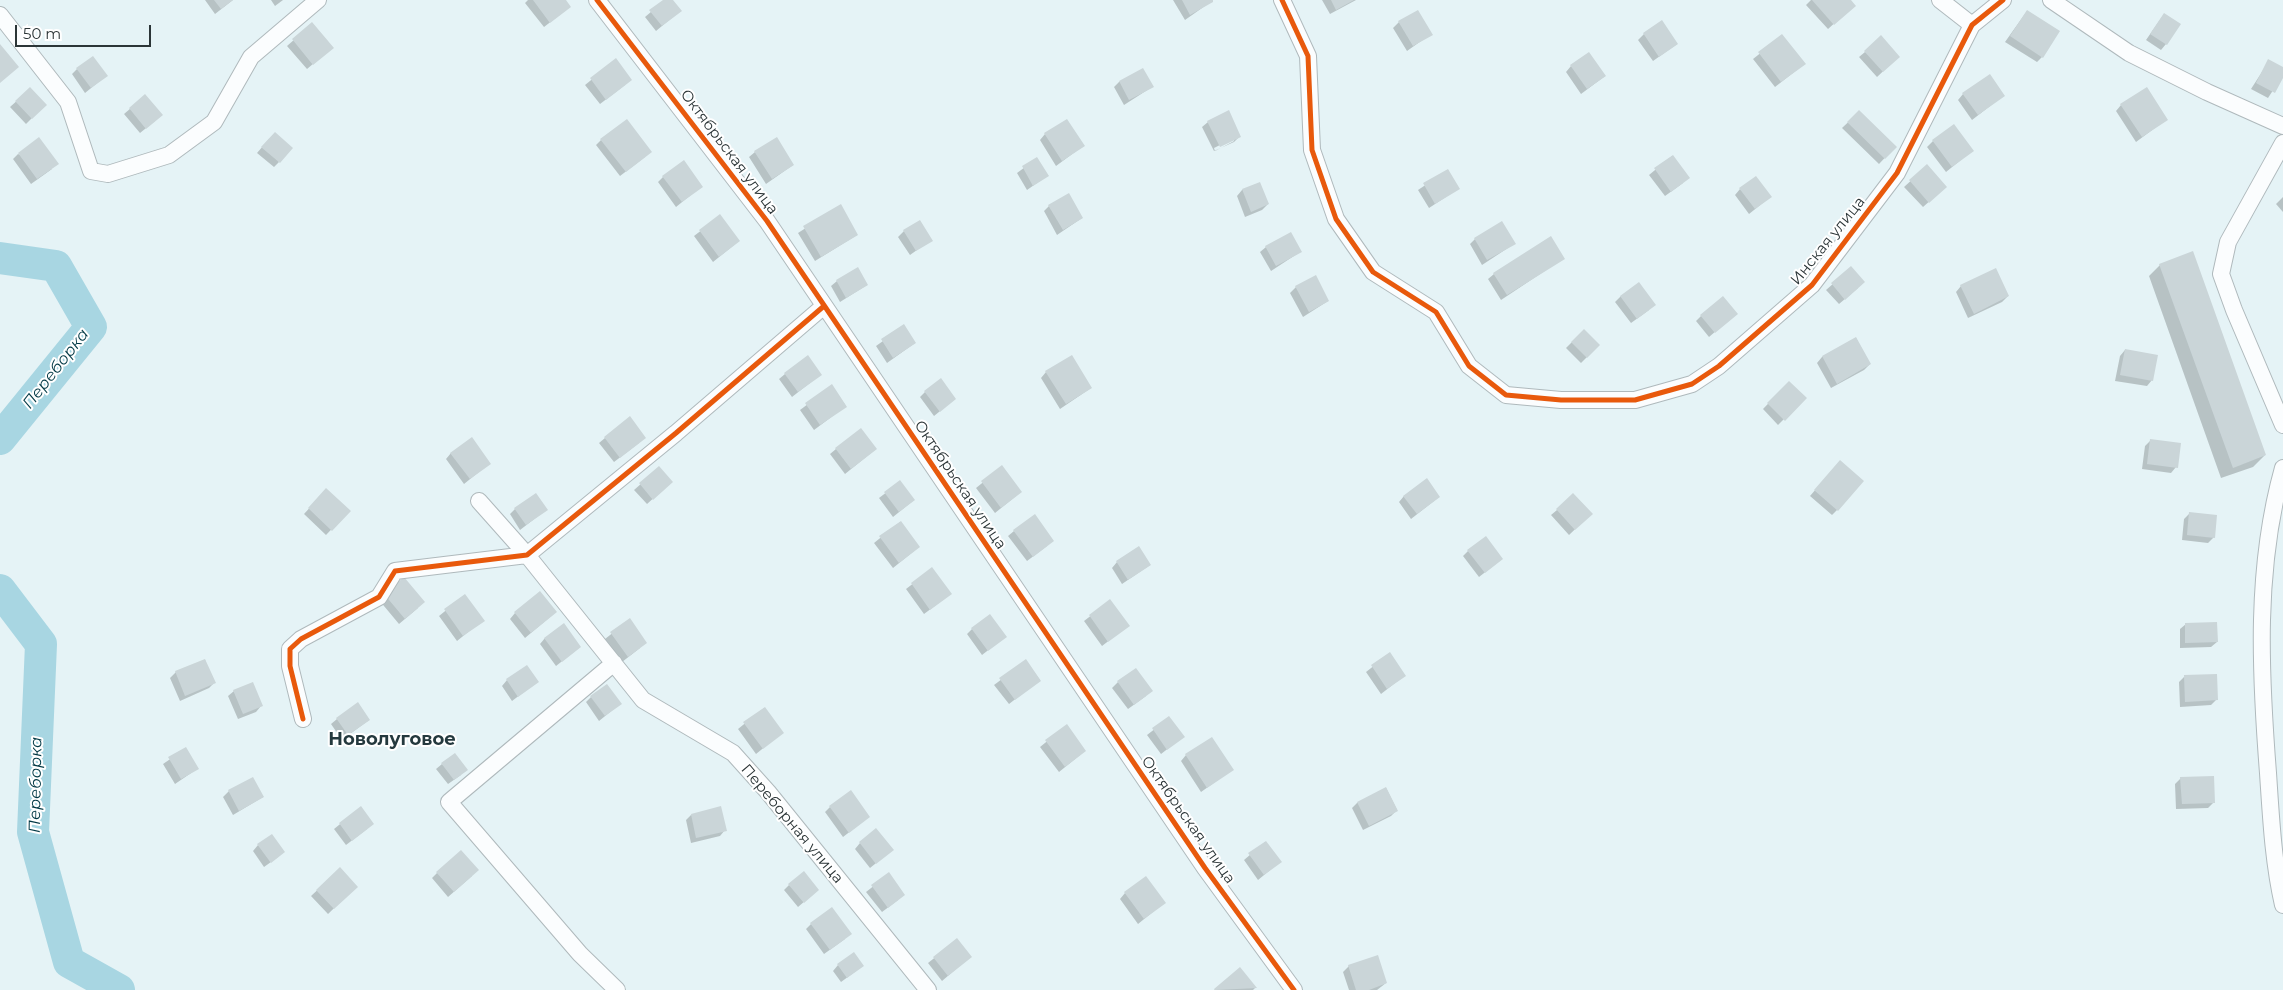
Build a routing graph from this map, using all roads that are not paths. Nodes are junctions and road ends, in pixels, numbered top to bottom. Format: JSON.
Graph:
{"nodes":[{"id":1,"x":318,"y":0,"type":"edge"},
{"id":2,"x":597,"y":0,"type":"edge"},
{"id":3,"x":1282,"y":0,"type":"edge"},
{"id":4,"x":1940,"y":0,"type":"edge"},
{"id":5,"x":2003,"y":0,"type":"edge"},
{"id":6,"x":2050,"y":0,"type":"edge"},
{"id":7,"x":0,"y":14,"type":"edge"},
{"id":8,"x":1972,"y":25,"type":"junction"},
{"id":9,"x":2283,"y":126,"type":"edge"},
{"id":10,"x":2283,"y":143,"type":"edge"},
{"id":11,"x":824,"y":306,"type":"junction"},
{"id":12,"x":2283,"y":425,"type":"edge"},
{"id":13,"x":2283,"y":468,"type":"edge"},
{"id":14,"x":479,"y":502,"type":"dead end"},
{"id":15,"x":527,"y":555,"type":"junction"},
{"id":16,"x":614,"y":663,"type":"junction"},
{"id":17,"x":303,"y":719,"type":"dead end"},
{"id":18,"x":2283,"y":905,"type":"edge"},
{"id":19,"x":617,"y":990,"type":"edge"},
{"id":20,"x":928,"y":990,"type":"edge"},
{"id":21,"x":1294,"y":990,"type":"edge"}],
"edges":[{"from":1,"to":7,"type":"street"},
{"from":2,"to":11,"type":"street","name":"Октябрьская улица"},
{"from":3,"to":8,"type":"street","name":"Инская улица"},
{"from":4,"to":8,"type":"street"},
{"from":5,"to":8,"type":"street","name":"Инская улица"},
{"from":6,"to":9,"type":"street"},
{"from":10,"to":12,"type":"street"},
{"from":11,"to":15,"type":"street"},
{"from":11,"to":21,"type":"street","name":"Октябрьская улица"},
{"from":13,"to":18,"type":"street"},
{"from":14,"to":15,"type":"street","name":"Переборная улица"},
{"from":15,"to":16,"type":"street","name":"Переборная улица"},
{"from":15,"to":17,"type":"street"},
{"from":16,"to":19,"type":"street"},
{"from":16,"to":20,"type":"street","name":"Переборная улица"}]}
